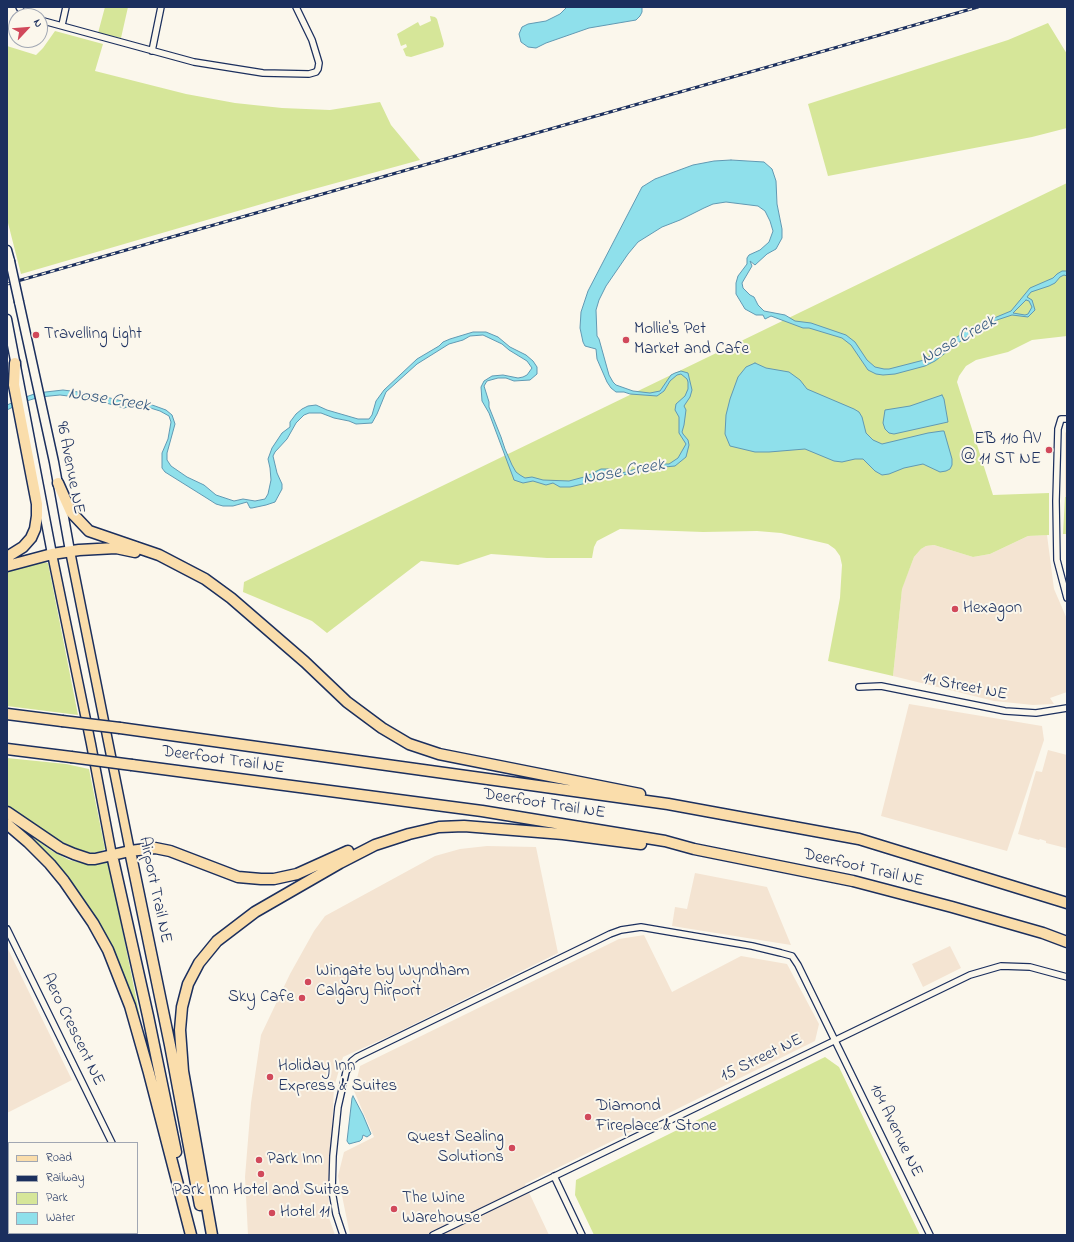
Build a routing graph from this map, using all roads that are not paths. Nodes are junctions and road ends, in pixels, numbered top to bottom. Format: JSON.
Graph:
{"nodes":[{"id":1,"x":66,"y":7,"type":"edge"},
{"id":2,"x":161,"y":7,"type":"edge"},
{"id":3,"x":296,"y":7,"type":"edge"},
{"id":4,"x":48,"y":22,"type":"edge"},
{"id":5,"x":62,"y":25,"type":"junction"},
{"id":6,"x":152,"y":51,"type":"junction"},
{"id":7,"x":7,"y":250,"type":"edge"},
{"id":8,"x":7,"y":319,"type":"edge"},
{"id":9,"x":15,"y":363,"type":"joint"},
{"id":10,"x":1064,"y":419,"type":"edge"},
{"id":11,"x":27,"y":440,"type":"junction"},
{"id":12,"x":58,"y":483,"type":"junction"},
{"id":13,"x":70,"y":551,"type":"junction"},
{"id":14,"x":52,"y":554,"type":"junction"},
{"id":15,"x":7,"y":557,"type":"edge"},
{"id":16,"x":7,"y":566,"type":"edge"},
{"id":17,"x":181,"y":566,"type":"junction"},
{"id":18,"x":1067,"y":598,"type":"edge"},
{"id":19,"x":859,"y":687,"type":"dead end"},
{"id":20,"x":1067,"y":707,"type":"edge"},
{"id":21,"x":7,"y":714,"type":"edge"},
{"id":22,"x":7,"y":749,"type":"edge"},
{"id":23,"x":668,"y":804,"type":"junction"},
{"id":24,"x":7,"y":812,"type":"edge"},
{"id":25,"x":7,"y":824,"type":"edge"},
{"id":26,"x":439,"y":827,"type":"junction"},
{"id":27,"x":694,"y":849,"type":"junction"},
{"id":28,"x":130,"y":852,"type":"junction"},
{"id":29,"x":112,"y":855,"type":"junction"},
{"id":30,"x":1067,"y":902,"type":"edge"},
{"id":31,"x":7,"y":929,"type":"edge"},
{"id":32,"x":1067,"y":942,"type":"edge"},
{"id":33,"x":1067,"y":977,"type":"edge"},
{"id":34,"x":834,"y":1040,"type":"junction"},
{"id":35,"x":112,"y":1142,"type":"edge"},
{"id":36,"x":554,"y":1176,"type":"junction"},
{"id":37,"x":191,"y":1235,"type":"edge"},
{"id":38,"x":195,"y":1235,"type":"edge"},
{"id":39,"x":208,"y":1235,"type":"edge"},
{"id":40,"x":212,"y":1235,"type":"edge"},
{"id":41,"x":343,"y":1235,"type":"edge"},
{"id":42,"x":433,"y":1235,"type":"edge"},
{"id":43,"x":582,"y":1235,"type":"edge"},
{"id":44,"x":930,"y":1235,"type":"edge"}],
"edges":[{"from":1,"to":5,"type":"street"},
{"from":2,"to":6,"type":"street"},
{"from":3,"to":6,"type":"street"},
{"from":4,"to":5,"type":"street"},
{"from":5,"to":6,"type":"street"},
{"from":7,"to":12,"type":"main road","name":"96 Avenue NE","bridge":true},
{"from":8,"to":9,"type":"main road"},
{"from":9,"to":11,"type":"highway"},
{"from":10,"to":18,"type":"street"},
{"from":11,"to":14,"type":"main road","name":"96 Avenue NE"},
{"from":11,"to":15,"type":"highway"},
{"from":12,"to":13,"type":"main road","name":"96 Avenue NE"},
{"from":12,"to":17,"type":"highway"},
{"from":13,"to":14,"type":"highway"},
{"from":13,"to":17,"type":"highway"},
{"from":13,"to":28,"type":"main road","name":"Airport Trail NE"},
{"from":14,"to":16,"type":"highway"},
{"from":14,"to":29,"type":"main road","name":"Airport Trail NE"},
{"from":17,"to":23,"type":"highway"},
{"from":19,"to":20,"type":"street","name":"14 Street NE"},
{"from":21,"to":23,"type":"highway","name":"Deerfoot Trail NE","bridge":true},
{"from":22,"to":27,"type":"highway","name":"Deerfoot Trail NE","bridge":true},
{"from":23,"to":30,"type":"highway","name":"Deerfoot Trail NE"},
{"from":24,"to":29,"type":"highway"},
{"from":25,"to":37,"type":"highway"},
{"from":26,"to":27,"type":"highway"},
{"from":26,"to":28,"type":"highway"},
{"from":26,"to":40,"type":"highway"},
{"from":27,"to":32,"type":"highway","name":"Deerfoot Trail NE"},
{"from":28,"to":29,"type":"highway"},
{"from":28,"to":39,"type":"highway","name":"Airport Trail NE"},
{"from":29,"to":38,"type":"highway","name":"Airport Trail NE"},
{"from":31,"to":35,"type":"street","name":"Aero Crescent NE"},
{"from":33,"to":34,"type":"street","name":"15 Street NE"},
{"from":34,"to":36,"type":"street","name":"15 Street NE"},
{"from":34,"to":41,"type":"street","name":"104 Avenue NE"},
{"from":34,"to":44,"type":"street","name":"104 Avenue NE"},
{"from":36,"to":42,"type":"street","name":"15 Street NE"},
{"from":36,"to":43,"type":"street"}]}
